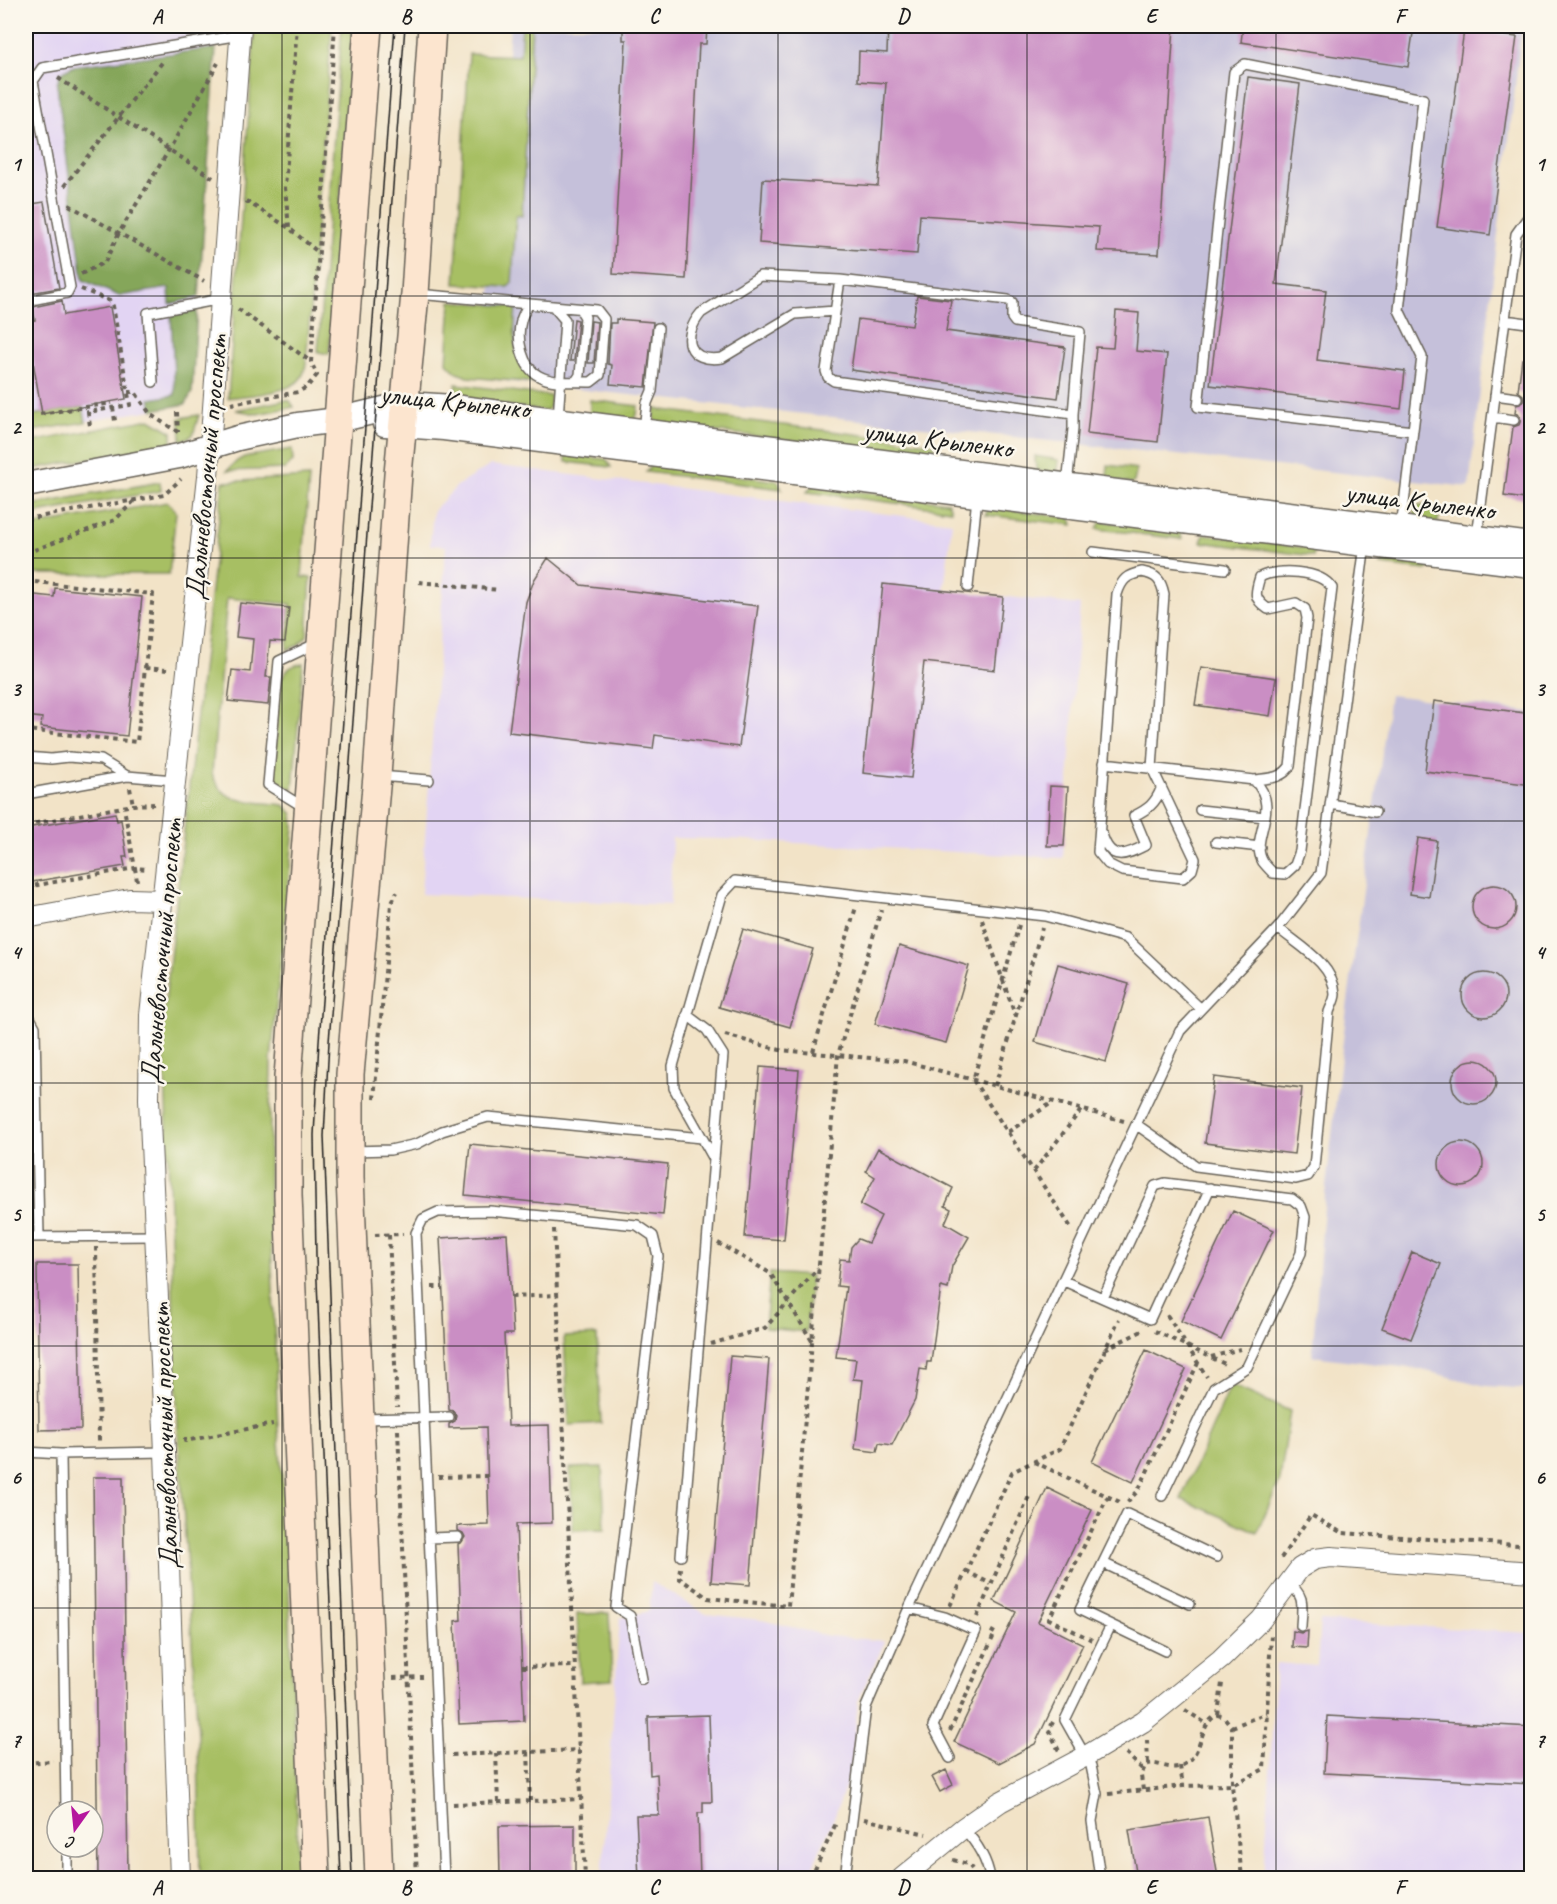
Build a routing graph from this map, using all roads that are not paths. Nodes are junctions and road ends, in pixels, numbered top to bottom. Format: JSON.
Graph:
{"nodes":[{"id":1,"x":368,"y":26,"type":"edge"},
{"id":2,"x":432,"y":26,"type":"edge"},
{"id":3,"x":241,"y":31,"type":"edge"},
{"id":4,"x":1532,"y":218,"type":"edge"},
{"id":5,"x":840,"y":280,"type":"junction"},
{"id":6,"x":415,"y":294,"type":"junction"},
{"id":7,"x":221,"y":299,"type":"junction"},
{"id":8,"x":26,"y":301,"type":"edge"},
{"id":9,"x":529,"y":304,"type":"junction"},
{"id":10,"x":553,"y":306,"type":"junction"},
{"id":11,"x":580,"y":309,"type":"junction"},
{"id":12,"x":835,"y":311,"type":"junction"},
{"id":13,"x":1505,"y":320,"type":"junction"},
{"id":14,"x":1527,"y":323,"type":"dead end"},
{"id":15,"x":658,"y":328,"type":"dead end"},
{"id":16,"x":561,"y":380,"type":"junction"},
{"id":17,"x":576,"y":381,"type":"junction"},
{"id":18,"x":153,"y":382,"type":"dead end"},
{"id":19,"x":1495,"y":395,"type":"junction"},
{"id":20,"x":1517,"y":398,"type":"dead end"},
{"id":21,"x":1073,"y":414,"type":"junction"},
{"id":22,"x":404,"y":415,"type":"junction"},
{"id":23,"x":1492,"y":417,"type":"junction"},
{"id":24,"x":338,"y":420,"type":"junction"},
{"id":25,"x":1514,"y":420,"type":"dead end"},
{"id":26,"x":556,"y":431,"type":"junction"},
{"id":27,"x":1413,"y":431,"type":"junction"},
{"id":28,"x":642,"y":442,"type":"junction"},
{"id":29,"x":210,"y":447,"type":"junction"},
{"id":30,"x":26,"y":485,"type":"edge"},
{"id":31,"x":978,"y":495,"type":"junction"},
{"id":32,"x":1066,"y":496,"type":"junction"},
{"id":33,"x":1366,"y":534,"type":"junction"},
{"id":34,"x":1400,"y":538,"type":"junction"},
{"id":35,"x":1532,"y":545,"type":"edge"},
{"id":36,"x":1476,"y":548,"type":"junction"},
{"id":37,"x":1094,"y":552,"type":"dead end"},
{"id":38,"x":1532,"y":565,"type":"edge"},
{"id":39,"x":1225,"y":569,"type":"dead end"},
{"id":40,"x":968,"y":587,"type":"dead end"},
{"id":41,"x":322,"y":640,"type":"junction"},
{"id":42,"x":26,"y":757,"type":"edge"},
{"id":43,"x":1104,"y":763,"type":"junction"},
{"id":44,"x":1152,"y":768,"type":"junction"},
{"id":45,"x":127,"y":776,"type":"junction"},
{"id":46,"x":377,"y":776,"type":"junction"},
{"id":47,"x":174,"y":780,"type":"junction"},
{"id":48,"x":429,"y":780,"type":"dead end"},
{"id":49,"x":1254,"y":780,"type":"junction"},
{"id":50,"x":1161,"y":789,"type":"junction"},
{"id":51,"x":26,"y":794,"type":"edge"},
{"id":52,"x":1331,"y":804,"type":"junction"},
{"id":53,"x":308,"y":810,"type":"junction"},
{"id":54,"x":1200,"y":810,"type":"dead end"},
{"id":55,"x":1375,"y":812,"type":"dead end"},
{"id":56,"x":1265,"y":817,"type":"junction"},
{"id":57,"x":1099,"y":825,"type":"junction"},
{"id":58,"x":1216,"y":842,"type":"dead end"},
{"id":59,"x":1260,"y":847,"type":"junction"},
{"id":60,"x":163,"y":900,"type":"junction"},
{"id":61,"x":26,"y":918,"type":"edge"},
{"id":62,"x":1278,"y":928,"type":"junction"},
{"id":63,"x":1201,"y":1009,"type":"junction"},
{"id":64,"x":26,"y":1014,"type":"edge"},
{"id":65,"x":687,"y":1015,"type":"junction"},
{"id":66,"x":1137,"y":1125,"type":"junction"},
{"id":67,"x":702,"y":1138,"type":"junction"},
{"id":68,"x":350,"y":1151,"type":"junction"},
{"id":69,"x":714,"y":1159,"type":"junction"},
{"id":70,"x":1210,"y":1188,"type":"junction"},
{"id":71,"x":156,"y":1236,"type":"junction"},
{"id":72,"x":26,"y":1237,"type":"edge"},
{"id":73,"x":39,"y":1237,"type":"junction"},
{"id":74,"x":1064,"y":1281,"type":"junction"},
{"id":75,"x":1103,"y":1298,"type":"junction"},
{"id":76,"x":424,"y":1417,"type":"junction"},
{"id":77,"x":449,"y":1417,"type":"dead end"},
{"id":78,"x":359,"y":1419,"type":"junction"},
{"id":79,"x":26,"y":1452,"type":"edge"},
{"id":80,"x":165,"y":1452,"type":"junction"},
{"id":81,"x":61,"y":1454,"type":"junction"},
{"id":82,"x":1162,"y":1496,"type":"dead end"},
{"id":83,"x":458,"y":1538,"type":"dead end"},
{"id":84,"x":429,"y":1539,"type":"junction"},
{"id":85,"x":681,"y":1556,"type":"road end"},
{"id":86,"x":1217,"y":1557,"type":"dead end"},
{"id":87,"x":1103,"y":1563,"type":"junction"},
{"id":88,"x":1532,"y":1572,"type":"edge"},
{"id":89,"x":1288,"y":1583,"type":"junction"},
{"id":90,"x":1190,"y":1604,"type":"dead end"},
{"id":91,"x":909,"y":1608,"type":"junction"},
{"id":92,"x":1111,"y":1625,"type":"junction"},
{"id":93,"x":1301,"y":1626,"type":"dead end"},
{"id":94,"x":1165,"y":1651,"type":"dead end"},
{"id":95,"x":642,"y":1679,"type":"dead end"},
{"id":96,"x":1086,"y":1756,"type":"junction"},
{"id":97,"x":950,"y":1758,"type":"dead end"},
{"id":98,"x":66,"y":1799,"type":"edge"},
{"id":99,"x":963,"y":1828,"type":"junction"},
{"id":100,"x":67,"y":1859,"type":"edge"},
{"id":101,"x":67,"y":1878,"type":"edge"},
{"id":102,"x":180,"y":1878,"type":"edge"},
{"id":103,"x":316,"y":1878,"type":"edge"},
{"id":104,"x":379,"y":1878,"type":"edge"},
{"id":105,"x":444,"y":1878,"type":"edge"},
{"id":106,"x":845,"y":1878,"type":"edge"},
{"id":107,"x":902,"y":1878,"type":"edge"},
{"id":108,"x":990,"y":1878,"type":"edge"},
{"id":109,"x":1100,"y":1878,"type":"edge"}],
"edges":[{"from":1,"to":24,"type":"main road"},
{"from":2,"to":6,"type":"main road"},
{"from":3,"to":7,"type":"street","name":"Дальневосточный проспект"},
{"from":3,"to":8,"type":"lane"},
{"from":4,"to":13,"type":"lane"},
{"from":5,"to":12,"type":"lane"},
{"from":5,"to":12,"type":"lane"},
{"from":5,"to":21,"type":"lane"},
{"from":6,"to":9,"type":"lane"},
{"from":6,"to":22,"type":"main road"},
{"from":7,"to":18,"type":"lane"},
{"from":7,"to":29,"type":"street","name":"Дальневосточный проспект"},
{"from":9,"to":10,"type":"lane"},
{"from":9,"to":16,"type":"lane"},
{"from":10,"to":11,"type":"lane"},
{"from":10,"to":16,"type":"lane"},
{"from":11,"to":17,"type":"lane"},
{"from":11,"to":17,"type":"lane"},
{"from":12,"to":21,"type":"lane"},
{"from":13,"to":14,"type":"lane"},
{"from":13,"to":19,"type":"lane"},
{"from":15,"to":28,"type":"lane"},
{"from":16,"to":17,"type":"lane"},
{"from":16,"to":26,"type":"lane"},
{"from":19,"to":20,"type":"lane"},
{"from":19,"to":23,"type":"lane"},
{"from":21,"to":32,"type":"lane"},
{"from":22,"to":24,"type":"street","name":"улица Крыленко"},
{"from":22,"to":26,"type":"street","name":"улица Крыленко"},
{"from":22,"to":46,"type":"main road"},
{"from":23,"to":25,"type":"lane"},
{"from":23,"to":36,"type":"lane"},
{"from":24,"to":29,"type":"street","name":"улица Крыленко"},
{"from":24,"to":41,"type":"main road"},
{"from":26,"to":28,"type":"street","name":"улица Крыленко"},
{"from":27,"to":27,"type":"lane"},
{"from":27,"to":34,"type":"lane"},
{"from":28,"to":31,"type":"street","name":"улица Крыленко"},
{"from":28,"to":32,"type":"street","name":"улица Крыленко"},
{"from":29,"to":30,"type":"street","name":"улица Крыленко"},
{"from":29,"to":47,"type":"street","name":"Дальневосточный проспект"},
{"from":31,"to":32,"type":"street","name":"улица Крыленко"},
{"from":31,"to":40,"type":"lane"},
{"from":32,"to":33,"type":"street","name":"улица Крыленко"},
{"from":33,"to":34,"type":"street","name":"улица Крыленко"},
{"from":33,"to":52,"type":"lane"},
{"from":34,"to":36,"type":"street","name":"улица Крыленко"},
{"from":35,"to":36,"type":"street","name":"улица Крыленко"},
{"from":36,"to":38,"type":"street","name":"улица Крыленко"},
{"from":37,"to":39,"type":"lane"},
{"from":41,"to":53,"type":"main road"},
{"from":41,"to":53,"type":"lane"},
{"from":42,"to":45,"type":"lane"},
{"from":43,"to":44,"type":"lane"},
{"from":43,"to":44,"type":"lane"},
{"from":43,"to":57,"type":"lane"},
{"from":44,"to":49,"type":"lane"},
{"from":44,"to":50,"type":"lane"},
{"from":45,"to":47,"type":"lane"},
{"from":45,"to":51,"type":"lane"},
{"from":46,"to":48,"type":"lane"},
{"from":46,"to":68,"type":"main road"},
{"from":47,"to":60,"type":"street","name":"Дальневосточный проспект"},
{"from":49,"to":56,"type":"lane"},
{"from":49,"to":59,"type":"lane"},
{"from":50,"to":57,"type":"lane"},
{"from":50,"to":57,"type":"lane"},
{"from":52,"to":55,"type":"lane"},
{"from":52,"to":62,"type":"lane"},
{"from":53,"to":103,"type":"main road"},
{"from":54,"to":56,"type":"lane"},
{"from":56,"to":59,"type":"lane"},
{"from":58,"to":59,"type":"lane"},
{"from":60,"to":61,"type":"street"},
{"from":60,"to":71,"type":"street","name":"Дальневосточный проспект"},
{"from":62,"to":63,"type":"lane"},
{"from":62,"to":66,"type":"lane"},
{"from":63,"to":65,"type":"lane"},
{"from":63,"to":66,"type":"lane"},
{"from":64,"to":73,"type":"lane"},
{"from":65,"to":67,"type":"lane"},
{"from":65,"to":69,"type":"lane"},
{"from":66,"to":74,"type":"lane"},
{"from":67,"to":68,"type":"lane"},
{"from":67,"to":69,"type":"lane"},
{"from":68,"to":78,"type":"main road"},
{"from":69,"to":85,"type":"lane"},
{"from":70,"to":75,"type":"lane"},
{"from":70,"to":75,"type":"lane"},
{"from":70,"to":82,"type":"lane"},
{"from":71,"to":73,"type":"lane"},
{"from":71,"to":80,"type":"street","name":"Дальневосточный проспект"},
{"from":72,"to":73,"type":"lane"},
{"from":74,"to":75,"type":"lane"},
{"from":74,"to":91,"type":"lane"},
{"from":76,"to":77,"type":"lane"},
{"from":76,"to":78,"type":"lane"},
{"from":76,"to":84,"type":"lane"},
{"from":76,"to":95,"type":"lane"},
{"from":78,"to":104,"type":"main road"},
{"from":79,"to":81,"type":"lane"},
{"from":80,"to":81,"type":"lane"},
{"from":80,"to":102,"type":"street","name":"Дальневосточный проспект"},
{"from":81,"to":98,"type":"lane"},
{"from":83,"to":84,"type":"lane"},
{"from":84,"to":105,"type":"lane"},
{"from":86,"to":87,"type":"lane"},
{"from":87,"to":90,"type":"lane"},
{"from":87,"to":92,"type":"lane"},
{"from":88,"to":89,"type":"street"},
{"from":89,"to":93,"type":"lane"},
{"from":89,"to":96,"type":"street"},
{"from":91,"to":97,"type":"lane"},
{"from":91,"to":106,"type":"lane"},
{"from":92,"to":94,"type":"lane"},
{"from":92,"to":96,"type":"lane"},
{"from":96,"to":99,"type":"street"},
{"from":96,"to":109,"type":"lane"},
{"from":99,"to":107,"type":"street"},
{"from":99,"to":108,"type":"lane"},
{"from":100,"to":101,"type":"lane"}]}
